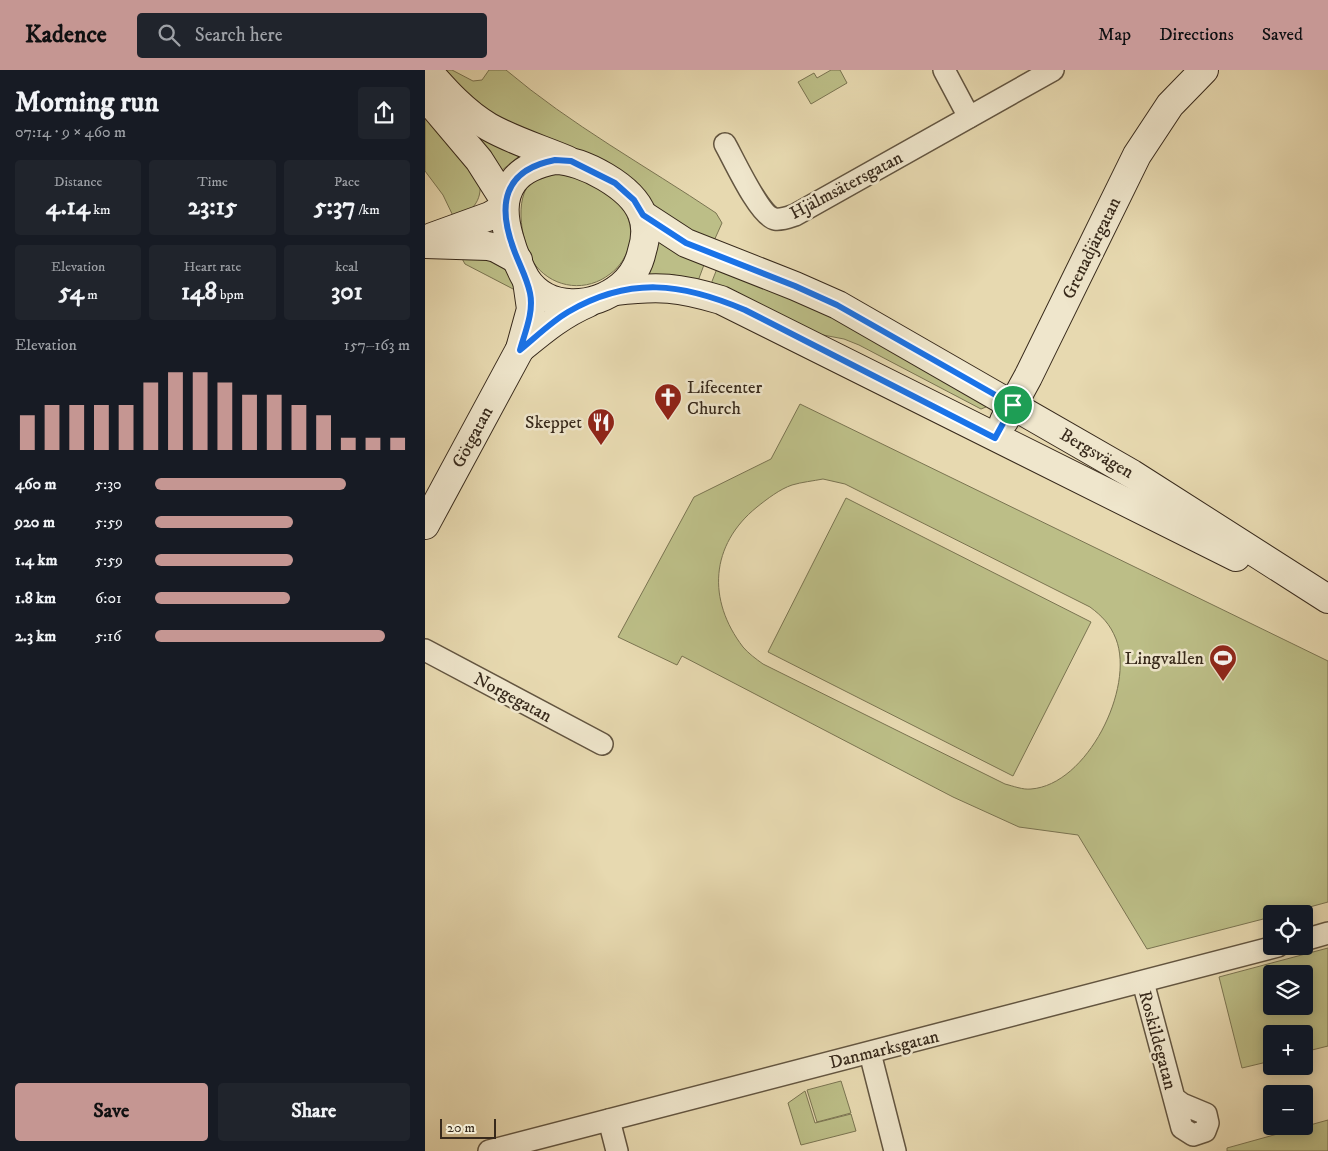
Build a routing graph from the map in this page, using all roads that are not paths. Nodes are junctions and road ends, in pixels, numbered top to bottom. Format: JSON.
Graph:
{"nodes":[{"id":1,"x":427,"y":70,"type":"edge"},
{"id":2,"x":944,"y":70,"type":"edge"},
{"id":3,"x":1053,"y":70,"type":"edge"},
{"id":4,"x":1204,"y":70,"type":"edge"},
{"id":5,"x":425,"y":96,"type":"edge"},
{"id":6,"x":969,"y":117,"type":"junction"},
{"id":7,"x":725,"y":144,"type":"dead end"},
{"id":8,"x":571,"y":161,"type":"junction"},
{"id":9,"x":505,"y":205,"type":"junction"},
{"id":10,"x":643,"y":215,"type":"junction"},
{"id":11,"x":425,"y":242,"type":"edge"},
{"id":12,"x":523,"y":270,"type":"junction"},
{"id":13,"x":606,"y":295,"type":"junction"},
{"id":14,"x":520,"y":350,"type":"junction"},
{"id":15,"x":1013,"y":405,"type":"junction"},
{"id":16,"x":995,"y":438,"type":"junction"},
{"id":17,"x":425,"y":525,"type":"edge"},
{"id":18,"x":1328,"y":600,"type":"edge"},
{"id":19,"x":425,"y":650,"type":"edge"},
{"id":20,"x":602,"y":744,"type":"dead end"},
{"id":21,"x":1328,"y":933,"type":"edge"},
{"id":22,"x":1313,"y":937,"type":"edge"},
{"id":23,"x":1263,"y":950,"type":"edge"},
{"id":24,"x":1143,"y":982,"type":"junction"},
{"id":25,"x":870,"y":1053,"type":"junction"},
{"id":26,"x":1174,"y":1098,"type":"dead end"},
{"id":27,"x":609,"y":1120,"type":"junction"},
{"id":28,"x":489,"y":1151,"type":"edge"},
{"id":29,"x":617,"y":1151,"type":"edge"},
{"id":30,"x":895,"y":1151,"type":"edge"}],
"edges":[{"from":1,"to":8,"type":"main road"},
{"from":2,"to":6,"type":"street"},
{"from":3,"to":6,"type":"street","name":"Hjälmsätersgatan"},
{"from":4,"to":15,"type":"main road","name":"Grenadjärgatan"},
{"from":5,"to":9,"type":"main road"},
{"from":6,"to":7,"type":"street","name":"Hjälmsätersgatan"},
{"from":8,"to":9,"type":"main road"},
{"from":8,"to":10,"type":"main road"},
{"from":9,"to":11,"type":"main road"},
{"from":9,"to":12,"type":"main road"},
{"from":10,"to":13,"type":"main road"},
{"from":10,"to":15,"type":"main road","name":"Bergsvägen"},
{"from":11,"to":12,"type":"main road"},
{"from":12,"to":13,"type":"main road"},
{"from":12,"to":14,"type":"main road","name":"Götgatan"},
{"from":13,"to":14,"type":"main road","name":"Götgatan"},
{"from":13,"to":16,"type":"main road","name":"Bergsvägen"},
{"from":14,"to":17,"type":"main road","name":"Götgatan"},
{"from":15,"to":16,"type":"main road","name":"Grenadjärgatan"},
{"from":15,"to":18,"type":"main road","name":"Bergsvägen"},
{"from":16,"to":18,"type":"main road","name":"Bergsvägen"},
{"from":19,"to":20,"type":"street","name":"Norgegatan"},
{"from":21,"to":22,"type":"street"},
{"from":23,"to":24,"type":"street","name":"Danmarksgatan"},
{"from":24,"to":25,"type":"street","name":"Danmarksgatan"},
{"from":24,"to":26,"type":"street","name":"Roskildegatan"},
{"from":25,"to":27,"type":"street","name":"Danmarksgatan"},
{"from":25,"to":30,"type":"street"},
{"from":27,"to":28,"type":"street","name":"Danmarksgatan"},
{"from":27,"to":29,"type":"street"}]}
